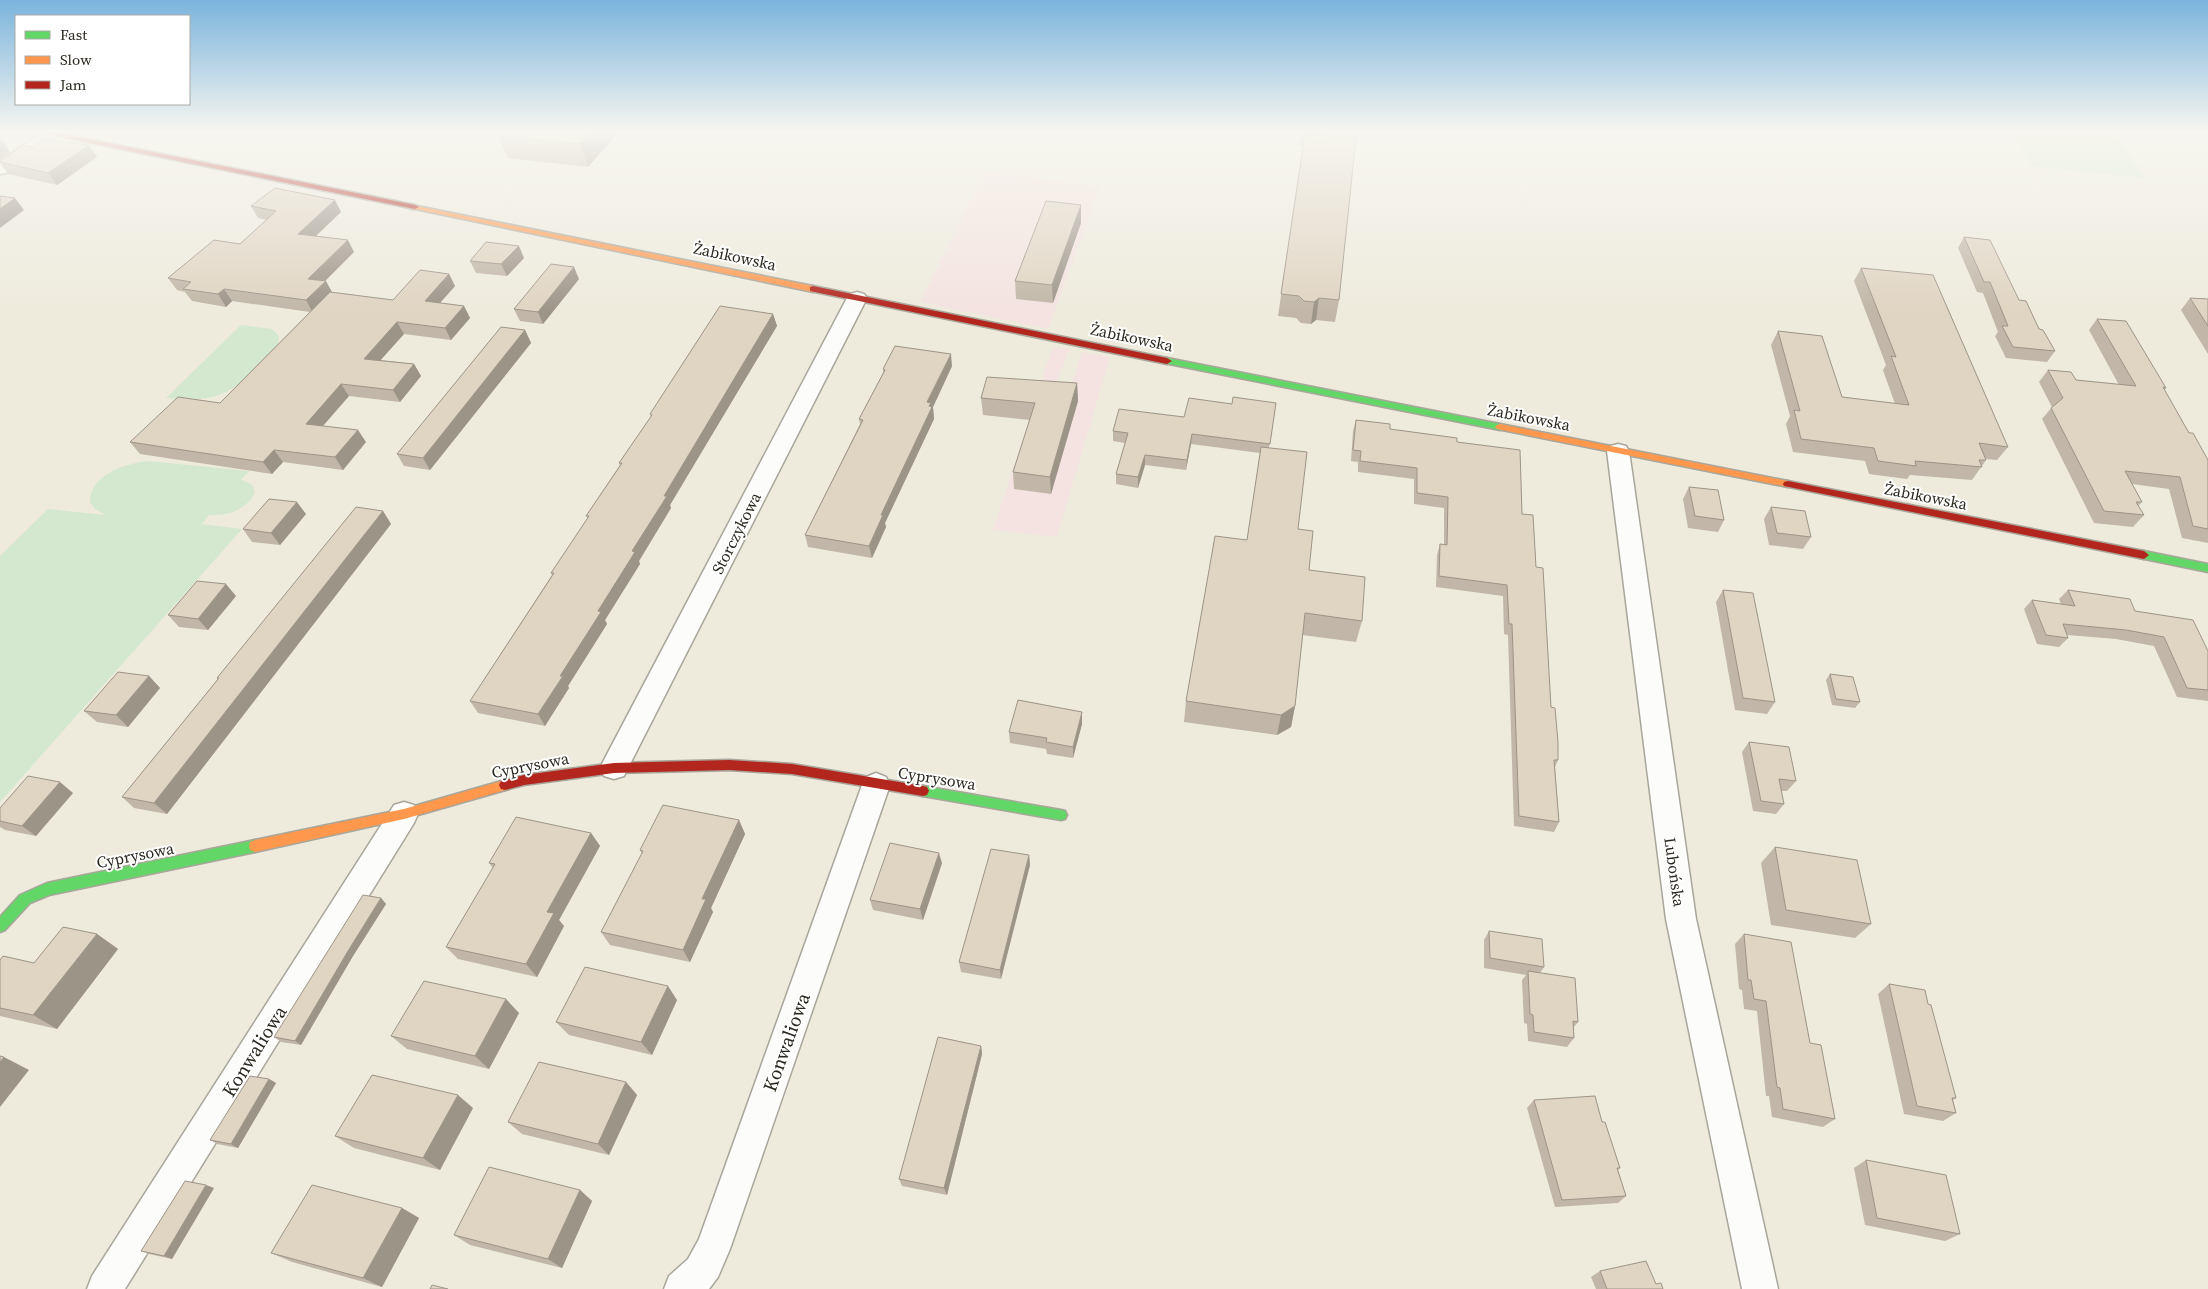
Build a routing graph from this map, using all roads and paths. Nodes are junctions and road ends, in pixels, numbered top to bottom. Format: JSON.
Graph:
{"nodes":[{"id":1,"x":345,"y":193,"type":"edge"},
{"id":2,"x":857,"y":298,"type":"junction"},
{"id":3,"x":1618,"y":451,"type":"junction"},
{"id":4,"x":2208,"y":568,"type":"edge"},
{"id":5,"x":614,"y":768,"type":"junction"},
{"id":6,"x":876,"y":785,"type":"junction"},
{"id":7,"x":404,"y":814,"type":"junction"},
{"id":8,"x":1061,"y":815,"type":"dead end"},
{"id":9,"x":0,"y":926,"type":"edge"},
{"id":10,"x":105,"y":1289,"type":"edge"},
{"id":11,"x":682,"y":1289,"type":"edge"},
{"id":12,"x":1760,"y":1289,"type":"edge"}],
"edges":[{"from":1,"to":2,"type":"street","name":"Żabikowska"},
{"from":2,"to":3,"type":"street","name":"Żabikowska"},
{"from":2,"to":5,"type":"street","name":"Storczykowa"},
{"from":3,"to":4,"type":"street","name":"Żabikowska"},
{"from":3,"to":12,"type":"street","name":"Lubońska"},
{"from":5,"to":6,"type":"street","name":"Cyprysowa"},
{"from":5,"to":7,"type":"street","name":"Cyprysowa"},
{"from":6,"to":8,"type":"street","name":"Cyprysowa"},
{"from":6,"to":11,"type":"street","name":"Konwaliowa"},
{"from":7,"to":9,"type":"street","name":"Cyprysowa"},
{"from":7,"to":10,"type":"street","name":"Konwaliowa"}]}
